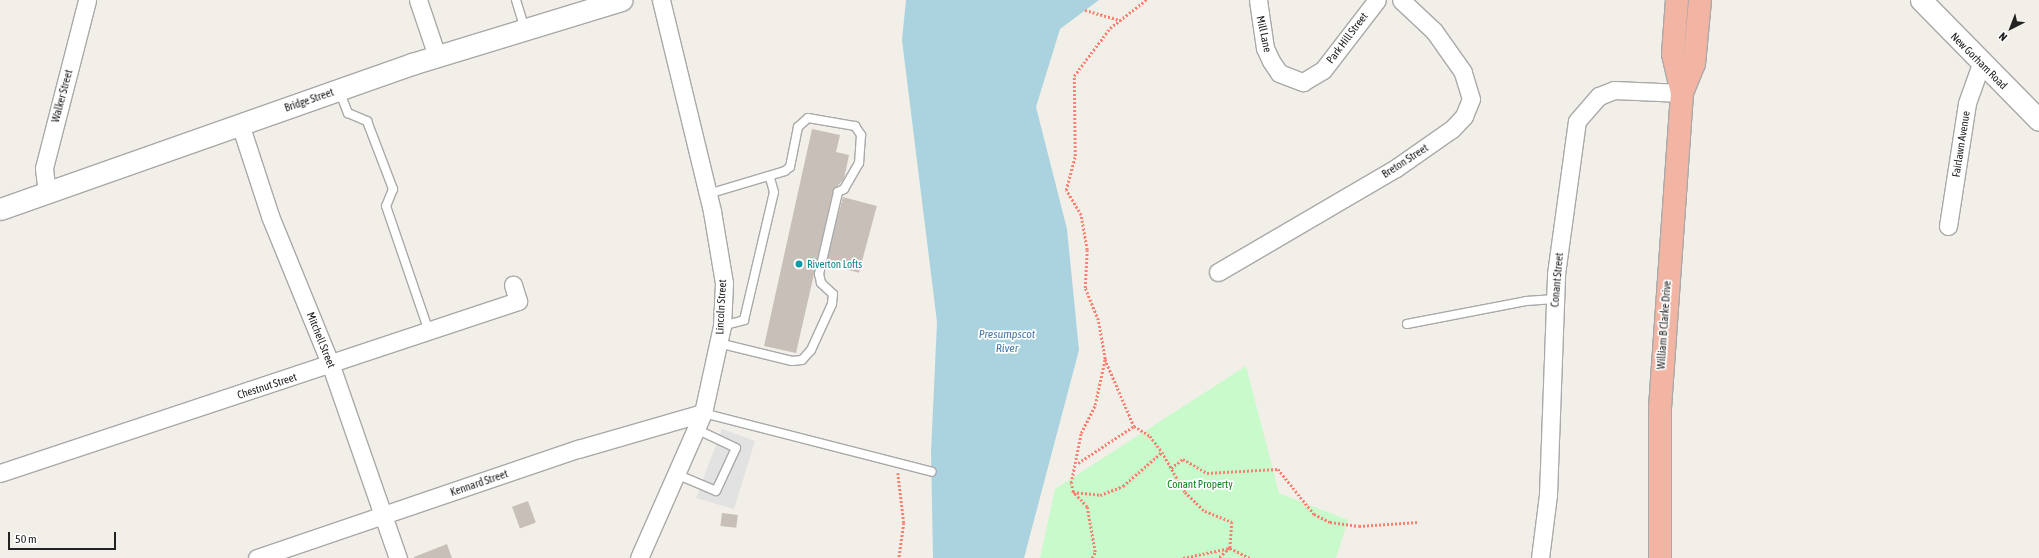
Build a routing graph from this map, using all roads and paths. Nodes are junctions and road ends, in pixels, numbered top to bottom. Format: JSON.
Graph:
{"nodes":[{"id":1,"x":87,"y":0,"type":"edge"},
{"id":2,"x":418,"y":0,"type":"edge"},
{"id":3,"x":516,"y":0,"type":"edge"},
{"id":4,"x":621,"y":0,"type":"edge"},
{"id":5,"x":661,"y":0,"type":"edge"},
{"id":6,"x":1146,"y":0,"type":"edge"},
{"id":7,"x":1258,"y":0,"type":"edge"},
{"id":8,"x":1378,"y":0,"type":"edge"},
{"id":9,"x":1401,"y":0,"type":"edge"},
{"id":10,"x":1677,"y":0,"type":"edge"},
{"id":11,"x":1700,"y":0,"type":"edge"},
{"id":12,"x":1920,"y":0,"type":"edge"},
{"id":13,"x":1085,"y":10,"type":"dead end"},
{"id":14,"x":1122,"y":20,"type":"junction"},
{"id":15,"x":525,"y":29,"type":"junction"},
{"id":16,"x":437,"y":56,"type":"junction"},
{"id":17,"x":1981,"y":64,"type":"junction"},
{"id":18,"x":1294,"y":78,"type":"joint"},
{"id":19,"x":339,"y":89,"type":"junction"},
{"id":20,"x":1682,"y":93,"type":"junction"},
{"id":21,"x":2039,"y":120,"type":"edge"},
{"id":22,"x":240,"y":124,"type":"junction"},
{"id":23,"x":770,"y":178,"type":"junction"},
{"id":24,"x":47,"y":193,"type":"junction"},
{"id":25,"x":708,"y":194,"type":"junction"},
{"id":26,"x":0,"y":209,"type":"edge"},
{"id":27,"x":1948,"y":226,"type":"dead end"},
{"id":28,"x":1218,"y":272,"type":"dead end"},
{"id":29,"x":513,"y":285,"type":"dead end"},
{"id":30,"x":1555,"y":299,"type":"junction"},
{"id":31,"x":1407,"y":324,"type":"dead end"},
{"id":32,"x":722,"y":326,"type":"junction"},
{"id":33,"x":428,"y":329,"type":"junction"},
{"id":34,"x":718,"y":343,"type":"junction"},
{"id":35,"x":1105,"y":359,"type":"junction"},
{"id":36,"x":330,"y":363,"type":"junction"},
{"id":37,"x":703,"y":413,"type":"junction"},
{"id":38,"x":1134,"y":426,"type":"junction"},
{"id":39,"x":696,"y":430,"type":"junction"},
{"id":40,"x":1162,"y":452,"type":"junction"},
{"id":41,"x":897,"y":463,"type":"junction"},
{"id":42,"x":1077,"y":463,"type":"junction"},
{"id":43,"x":1171,"y":468,"type":"junction"},
{"id":44,"x":932,"y":472,"type":"dead end"},
{"id":45,"x":0,"y":473,"type":"edge"},
{"id":46,"x":676,"y":474,"type":"junction"},
{"id":47,"x":1073,"y":492,"type":"junction"},
{"id":48,"x":384,"y":515,"type":"junction"},
{"id":49,"x":1418,"y":522,"type":"dead end"},
{"id":50,"x":1230,"y":548,"type":"junction"},
{"id":51,"x":257,"y":558,"type":"edge"},
{"id":52,"x":398,"y":558,"type":"edge"},
{"id":53,"x":639,"y":558,"type":"edge"},
{"id":54,"x":898,"y":558,"type":"edge"},
{"id":55,"x":1092,"y":558,"type":"edge"},
{"id":56,"x":1183,"y":558,"type":"edge"},
{"id":57,"x":1218,"y":558,"type":"edge"},
{"id":58,"x":1250,"y":558,"type":"edge"},
{"id":59,"x":1540,"y":558,"type":"edge"},
{"id":60,"x":1660,"y":558,"type":"edge"}],
"edges":[{"from":1,"to":24,"type":"street","name":"Walker Street"},
{"from":2,"to":16,"type":"street"},
{"from":3,"to":15,"type":"lane"},
{"from":4,"to":15,"type":"street","name":"Bridge Street"},
{"from":5,"to":25,"type":"street","name":"Lincoln Street"},
{"from":6,"to":14,"type":"path"},
{"from":7,"to":18,"type":"street","name":"Mill Lane"},
{"from":8,"to":18,"type":"street","name":"Park Hill Street"},
{"from":9,"to":28,"type":"street","name":"Breton Street"},
{"from":10,"to":20,"type":"highway"},
{"from":11,"to":20,"type":"highway"},
{"from":12,"to":17,"type":"street","name":"New Gorham Road"},
{"from":13,"to":14,"type":"path"},
{"from":14,"to":35,"type":"path"},
{"from":15,"to":16,"type":"street","name":"Bridge Street"},
{"from":16,"to":19,"type":"street","name":"Bridge Street"},
{"from":17,"to":21,"type":"street","name":"New Gorham Road"},
{"from":17,"to":27,"type":"street","name":"Fairlawn Avenue"},
{"from":19,"to":22,"type":"street","name":"Bridge Street"},
{"from":19,"to":33,"type":"lane"},
{"from":20,"to":30,"type":"street","name":"Conant Street"},
{"from":20,"to":60,"type":"highway","name":"William B Clarke Drive"},
{"from":22,"to":24,"type":"street","name":"Bridge Street"},
{"from":22,"to":36,"type":"street","name":"Mitchell Street"},
{"from":23,"to":25,"type":"lane"},
{"from":23,"to":32,"type":"lane"},
{"from":23,"to":34,"type":"lane"},
{"from":24,"to":26,"type":"street","name":"Bridge Street"},
{"from":25,"to":32,"type":"street","name":"Lincoln Street"},
{"from":29,"to":33,"type":"street","name":"Chestnut Street"},
{"from":30,"to":31,"type":"lane"},
{"from":30,"to":59,"type":"street","name":"Conant Street"},
{"from":32,"to":34,"type":"street","name":"Lincoln Street"},
{"from":33,"to":36,"type":"street","name":"Chestnut Street"},
{"from":34,"to":37,"type":"street","name":"Lincoln Street"},
{"from":35,"to":38,"type":"path"},
{"from":35,"to":42,"type":"path"},
{"from":36,"to":45,"type":"street","name":"Chestnut Street"},
{"from":36,"to":48,"type":"street","name":"Mitchell Street"},
{"from":37,"to":39,"type":"street","name":"Lincoln Street"},
{"from":37,"to":41,"type":"lane"},
{"from":37,"to":48,"type":"street","name":"Kennard Street"},
{"from":38,"to":40,"type":"path"},
{"from":38,"to":42,"type":"path"},
{"from":39,"to":46,"type":"street","name":"Lincoln Street"},
{"from":39,"to":46,"type":"lane"},
{"from":40,"to":43,"type":"path"},
{"from":40,"to":47,"type":"path"},
{"from":41,"to":44,"type":"lane"},
{"from":41,"to":54,"type":"path"},
{"from":42,"to":47,"type":"path"},
{"from":43,"to":49,"type":"path"},
{"from":43,"to":50,"type":"path"},
{"from":46,"to":53,"type":"street","name":"Lincoln Street"},
{"from":47,"to":55,"type":"path"},
{"from":48,"to":51,"type":"street","name":"Kennard Street"},
{"from":48,"to":52,"type":"street","name":"Mitchell Street"},
{"from":50,"to":56,"type":"path"},
{"from":50,"to":57,"type":"path"},
{"from":50,"to":58,"type":"path"}]}
